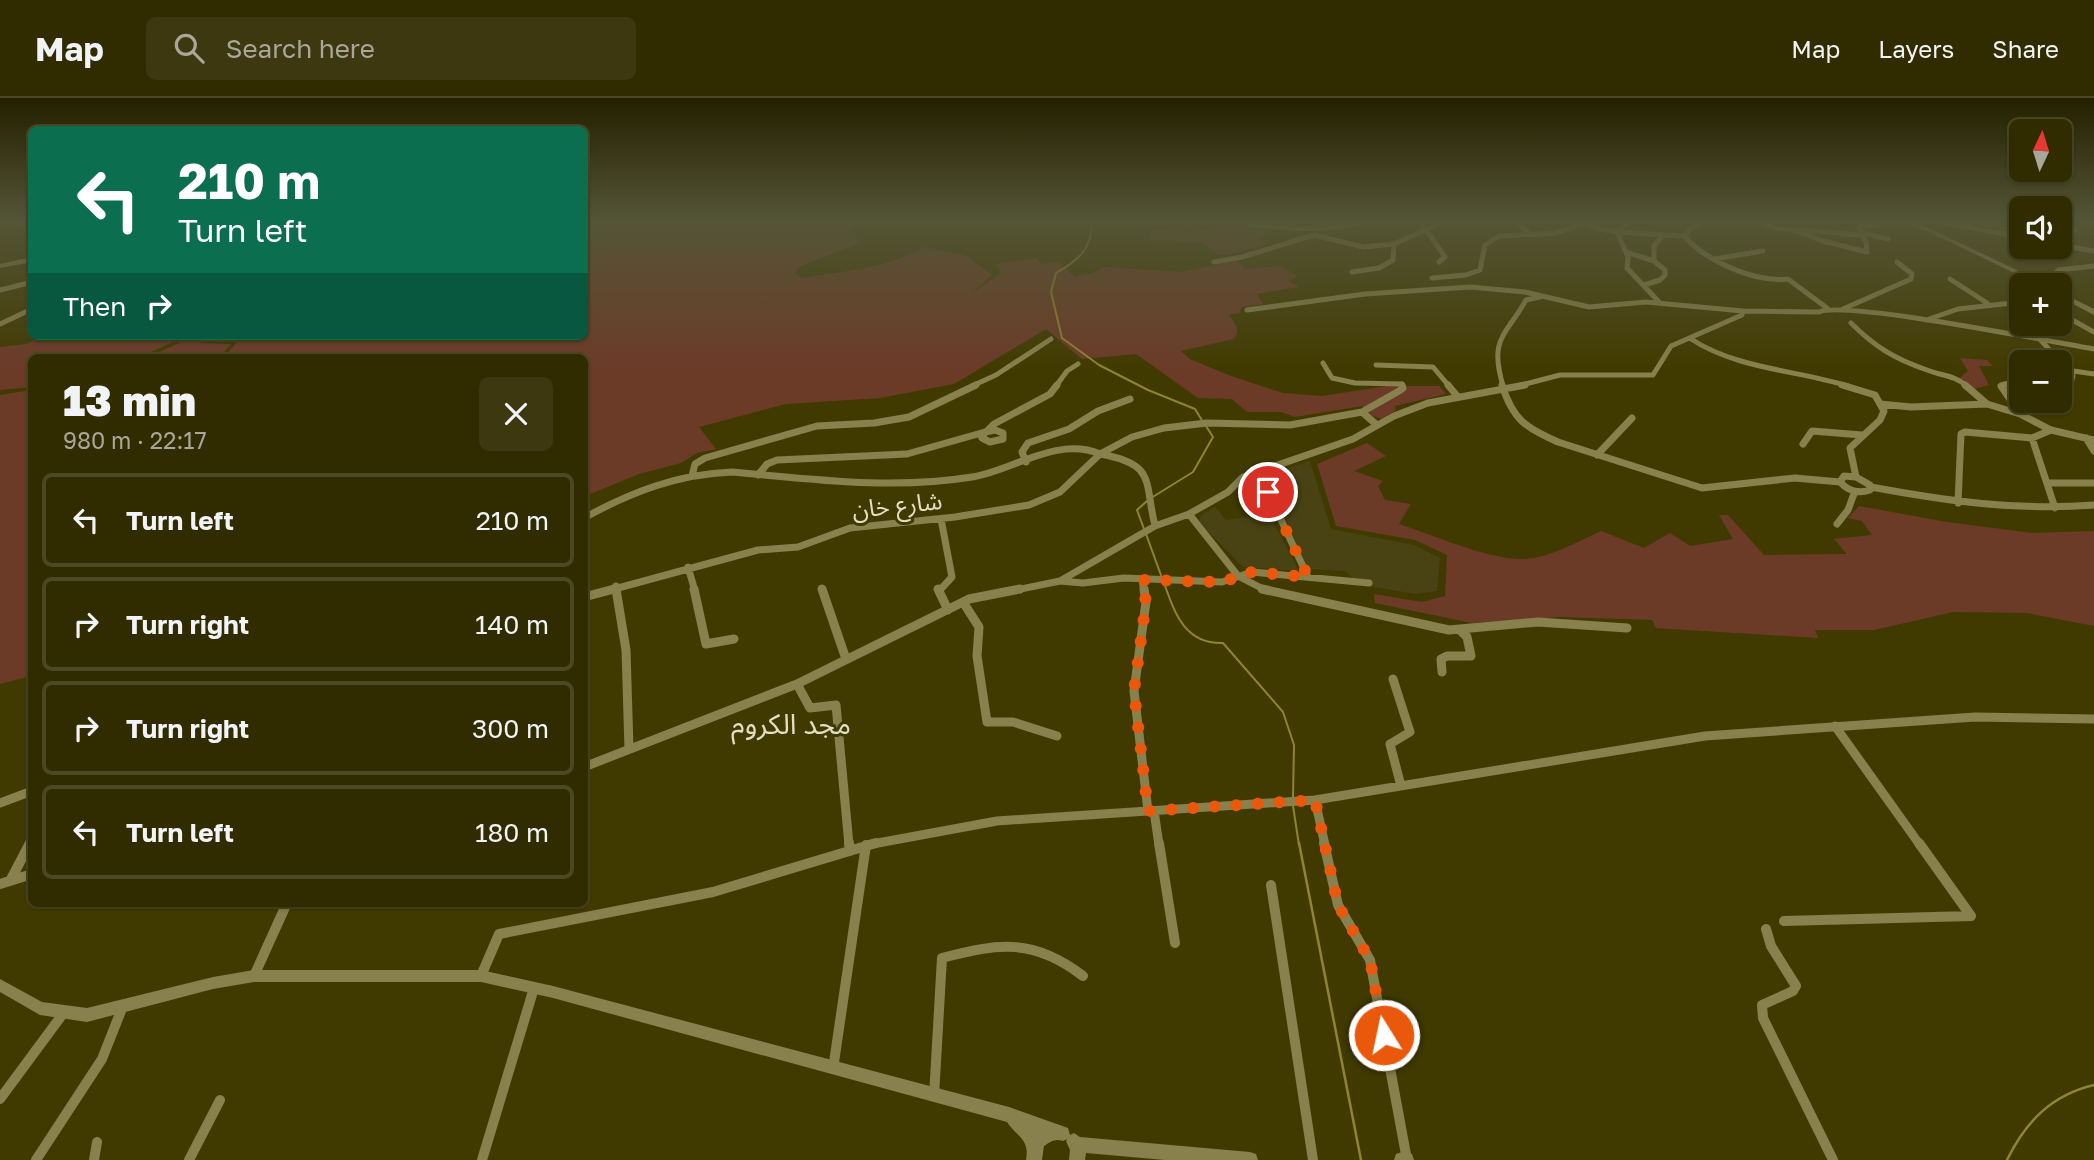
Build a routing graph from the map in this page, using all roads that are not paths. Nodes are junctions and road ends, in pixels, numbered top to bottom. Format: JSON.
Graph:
{"nodes":[{"id":1,"x":1362,"y":271,"type":"edge"},
{"id":2,"x":1478,"y":271,"type":"edge"},
{"id":3,"x":1630,"y":271,"type":"edge"},
{"id":4,"x":1664,"y":271,"type":"edge"},
{"id":5,"x":1740,"y":271,"type":"edge"},
{"id":6,"x":1908,"y":271,"type":"edge"},
{"id":7,"x":1352,"y":272,"type":"dead end"},
{"id":8,"x":1432,"y":278,"type":"dead end"},
{"id":9,"x":1950,"y":279,"type":"dead end"},
{"id":10,"x":28,"y":283,"type":"edge"},
{"id":11,"x":1644,"y":285,"type":"junction"},
{"id":12,"x":0,"y":290,"type":"edge"},
{"id":13,"x":1540,"y":297,"type":"junction"},
{"id":14,"x":2072,"y":300,"type":"edge"},
{"id":15,"x":1659,"y":302,"type":"junction"},
{"id":16,"x":2009,"y":302,"type":"edge"},
{"id":17,"x":1987,"y":303,"type":"junction"},
{"id":18,"x":1827,"y":309,"type":"junction"},
{"id":19,"x":1247,"y":310,"type":"dead end"},
{"id":20,"x":1840,"y":310,"type":"junction"},
{"id":21,"x":28,"y":311,"type":"edge"},
{"id":22,"x":1744,"y":311,"type":"junction"},
{"id":23,"x":2094,"y":312,"type":"edge"},
{"id":24,"x":1927,"y":320,"type":"junction"},
{"id":25,"x":2072,"y":320,"type":"edge"},
{"id":26,"x":1851,"y":323,"type":"dead end"},
{"id":27,"x":0,"y":324,"type":"edge"},
{"id":28,"x":2094,"y":332,"type":"edge"},
{"id":29,"x":2038,"y":337,"type":"junction"},
{"id":30,"x":1051,"y":339,"type":"dead end"},
{"id":31,"x":1691,"y":339,"type":"junction"},
{"id":32,"x":2094,"y":349,"type":"edge"},
{"id":33,"x":2049,"y":350,"type":"edge"},
{"id":34,"x":1323,"y":363,"type":"dead end"},
{"id":35,"x":1078,"y":364,"type":"dead end"},
{"id":36,"x":1376,"y":365,"type":"dead end"},
{"id":37,"x":2072,"y":371,"type":"edge"},
{"id":38,"x":2094,"y":374,"type":"edge"},
{"id":39,"x":2009,"y":382,"type":"edge"},
{"id":40,"x":1505,"y":390,"type":"junction"},
{"id":41,"x":1458,"y":397,"type":"junction"},
{"id":42,"x":2009,"y":398,"type":"edge"},
{"id":43,"x":1130,"y":399,"type":"dead end"},
{"id":44,"x":1880,"y":404,"type":"junction"},
{"id":45,"x":1987,"y":404,"type":"junction"},
{"id":46,"x":1362,"y":412,"type":"junction"},
{"id":47,"x":2020,"y":414,"type":"joint"},
{"id":48,"x":1632,"y":418,"type":"dead end"},
{"id":49,"x":1004,"y":419,"type":"junction"},
{"id":50,"x":1377,"y":425,"type":"junction"},
{"id":51,"x":2051,"y":430,"type":"junction"},
{"id":52,"x":1002,"y":432,"type":"junction"},
{"id":53,"x":985,"y":434,"type":"junction"},
{"id":54,"x":1862,"y":435,"type":"junction"},
{"id":55,"x":2032,"y":438,"type":"junction"},
{"id":56,"x":2090,"y":439,"type":"edge"},
{"id":57,"x":1803,"y":444,"type":"dead end"},
{"id":58,"x":2094,"y":451,"type":"edge"},
{"id":59,"x":1100,"y":454,"type":"junction"},
{"id":60,"x":1597,"y":454,"type":"junction"},
{"id":61,"x":1026,"y":462,"type":"junction"},
{"id":62,"x":1258,"y":471,"type":"junction"},
{"id":63,"x":758,"y":475,"type":"junction"},
{"id":64,"x":692,"y":476,"type":"junction"},
{"id":65,"x":1856,"y":477,"type":"junction"},
{"id":66,"x":1840,"y":482,"type":"junction"},
{"id":67,"x":2047,"y":482,"type":"junction"},
{"id":68,"x":2094,"y":483,"type":"edge"},
{"id":69,"x":1871,"y":487,"type":"junction"},
{"id":70,"x":1855,"y":491,"type":"junction"},
{"id":71,"x":1958,"y":503,"type":"junction"},
{"id":72,"x":2094,"y":506,"type":"edge"},
{"id":73,"x":2055,"y":508,"type":"junction"},
{"id":74,"x":1189,"y":514,"type":"junction"},
{"id":75,"x":588,"y":516,"type":"edge"},
{"id":76,"x":941,"y":519,"type":"junction"},
{"id":77,"x":1837,"y":524,"type":"dead end"},
{"id":78,"x":1155,"y":526,"type":"junction"},
{"id":79,"x":688,"y":567,"type":"junction"},
{"id":80,"x":1238,"y":576,"type":"junction"},
{"id":81,"x":1308,"y":577,"type":"junction"},
{"id":82,"x":1142,"y":580,"type":"junction"},
{"id":83,"x":1060,"y":581,"type":"junction"},
{"id":84,"x":1369,"y":583,"type":"dead end"},
{"id":85,"x":616,"y":586,"type":"junction"},
{"id":86,"x":822,"y":589,"type":"dead end"},
{"id":87,"x":588,"y":596,"type":"edge"},
{"id":88,"x":963,"y":602,"type":"junction"},
{"id":89,"x":948,"y":610,"type":"junction"},
{"id":90,"x":1627,"y":628,"type":"dead end"},
{"id":91,"x":1461,"y":631,"type":"junction"},
{"id":92,"x":734,"y":639,"type":"dead end"},
{"id":93,"x":846,"y":659,"type":"junction"},
{"id":94,"x":1442,"y":671,"type":"dead end"},
{"id":95,"x":1393,"y":679,"type":"dead end"},
{"id":96,"x":797,"y":684,"type":"junction"},
{"id":97,"x":2094,"y":719,"type":"edge"},
{"id":98,"x":1835,"y":726,"type":"junction"},
{"id":99,"x":1056,"y":736,"type":"dead end"},
{"id":100,"x":629,"y":750,"type":"junction"},
{"id":101,"x":588,"y":765,"type":"edge"},
{"id":102,"x":1401,"y":786,"type":"junction"},
{"id":103,"x":28,"y":792,"type":"edge"},
{"id":104,"x":1315,"y":800,"type":"junction"},
{"id":105,"x":0,"y":803,"type":"edge"},
{"id":106,"x":1151,"y":811,"type":"junction"},
{"id":107,"x":866,"y":845,"type":"junction"},
{"id":108,"x":28,"y":846,"type":"edge"},
{"id":109,"x":849,"y":850,"type":"junction"},
{"id":110,"x":28,"y":875,"type":"edge"},
{"id":111,"x":5,"y":883,"type":"edge"},
{"id":112,"x":1271,"y":885,"type":"dead end"},
{"id":113,"x":285,"y":907,"type":"edge"},
{"id":114,"x":1784,"y":921,"type":"dead end"},
{"id":115,"x":1766,"y":929,"type":"dead end"},
{"id":116,"x":1175,"y":943,"type":"dead end"},
{"id":117,"x":254,"y":976,"type":"junction"},
{"id":118,"x":481,"y":976,"type":"junction"},
{"id":119,"x":1083,"y":976,"type":"dead end"},
{"id":120,"x":0,"y":985,"type":"edge"},
{"id":121,"x":534,"y":988,"type":"junction"},
{"id":122,"x":123,"y":1006,"type":"junction"},
{"id":123,"x":65,"y":1011,"type":"junction"},
{"id":124,"x":834,"y":1069,"type":"junction"},
{"id":125,"x":934,"y":1096,"type":"junction"},
{"id":126,"x":0,"y":1099,"type":"edge"},
{"id":127,"x":220,"y":1100,"type":"dead end"},
{"id":128,"x":1009,"y":1115,"type":"junction"},
{"id":129,"x":97,"y":1142,"type":"dead end"},
{"id":130,"x":1072,"y":1146,"type":"edge"},
{"id":131,"x":1034,"y":1156,"type":"edge"},
{"id":132,"x":36,"y":1160,"type":"edge"},
{"id":133,"x":94,"y":1160,"type":"edge"},
{"id":134,"x":189,"y":1160,"type":"edge"},
{"id":135,"x":482,"y":1160,"type":"edge"},
{"id":136,"x":1250,"y":1160,"type":"edge"},
{"id":137,"x":1313,"y":1160,"type":"edge"},
{"id":138,"x":1405,"y":1160,"type":"edge"},
{"id":139,"x":1833,"y":1160,"type":"edge"}],
"edges":[{"from":1,"to":7,"type":"street"},
{"from":2,"to":8,"type":"street"},
{"from":3,"to":11,"type":"street"},
{"from":4,"to":11,"type":"street"},
{"from":5,"to":18,"type":"street"},
{"from":6,"to":20,"type":"street"},
{"from":9,"to":17,"type":"street"},
{"from":10,"to":12,"type":"street"},
{"from":11,"to":15,"type":"street"},
{"from":13,"to":15,"type":"street"},
{"from":13,"to":19,"type":"street"},
{"from":13,"to":40,"type":"street"},
{"from":14,"to":23,"type":"main road"},
{"from":15,"to":22,"type":"street"},
{"from":16,"to":17,"type":"street"},
{"from":17,"to":24,"type":"street"},
{"from":18,"to":20,"type":"street"},
{"from":18,"to":22,"type":"street"},
{"from":20,"to":24,"type":"street"},
{"from":21,"to":27,"type":"street"},
{"from":22,"to":31,"type":"street"},
{"from":24,"to":29,"type":"street"},
{"from":25,"to":28,"type":"street"},
{"from":26,"to":45,"type":"street"},
{"from":29,"to":32,"type":"street"},
{"from":29,"to":33,"type":"street"},
{"from":30,"to":64,"type":"street"},
{"from":31,"to":40,"type":"street"},
{"from":31,"to":44,"type":"street"},
{"from":34,"to":46,"type":"street"},
{"from":35,"to":49,"type":"street"},
{"from":36,"to":41,"type":"street"},
{"from":37,"to":38,"type":"street"},
{"from":39,"to":42,"type":"street"},
{"from":40,"to":41,"type":"street"},
{"from":40,"to":60,"type":"street"},
{"from":41,"to":50,"type":"street"},
{"from":43,"to":61,"type":"street"},
{"from":44,"to":45,"type":"street"},
{"from":44,"to":54,"type":"street"},
{"from":45,"to":47,"type":"street"},
{"from":46,"to":50,"type":"street"},
{"from":46,"to":59,"type":"street","name":"شارع خان"},
{"from":47,"to":51,"type":"street"},
{"from":48,"to":60,"type":"street"},
{"from":49,"to":52,"type":"street"},
{"from":49,"to":53,"type":"street"},
{"from":50,"to":62,"type":"street"},
{"from":51,"to":55,"type":"street"},
{"from":51,"to":56,"type":"street"},
{"from":52,"to":53,"type":"street"},
{"from":52,"to":53,"type":"street"},
{"from":53,"to":63,"type":"street"},
{"from":54,"to":57,"type":"street"},
{"from":54,"to":65,"type":"street"},
{"from":55,"to":67,"type":"street"},
{"from":55,"to":71,"type":"street"},
{"from":56,"to":58,"type":"street"},
{"from":59,"to":61,"type":"street"},
{"from":59,"to":76,"type":"street","name":"شارع خان"},
{"from":59,"to":78,"type":"street"},
{"from":60,"to":66,"type":"street"},
{"from":61,"to":63,"type":"street"},
{"from":62,"to":74,"type":"street"},
{"from":62,"to":81,"type":"street"},
{"from":63,"to":64,"type":"street"},
{"from":64,"to":75,"type":"street"},
{"from":65,"to":66,"type":"street"},
{"from":65,"to":69,"type":"street"},
{"from":66,"to":70,"type":"street"},
{"from":67,"to":68,"type":"street"},
{"from":67,"to":73,"type":"street"},
{"from":69,"to":70,"type":"street"},
{"from":69,"to":71,"type":"street"},
{"from":70,"to":77,"type":"street"},
{"from":71,"to":73,"type":"street"},
{"from":72,"to":73,"type":"street"},
{"from":74,"to":78,"type":"street"},
{"from":74,"to":80,"type":"street"},
{"from":76,"to":79,"type":"street","name":"شارع خان"},
{"from":76,"to":89,"type":"street"},
{"from":78,"to":83,"type":"street"},
{"from":79,"to":85,"type":"street","name":"شارع خان"},
{"from":79,"to":92,"type":"street"},
{"from":80,"to":81,"type":"street"},
{"from":80,"to":82,"type":"street"},
{"from":80,"to":91,"type":"street"},
{"from":81,"to":84,"type":"street"},
{"from":82,"to":83,"type":"street"},
{"from":82,"to":106,"type":"street"},
{"from":83,"to":88,"type":"street"},
{"from":85,"to":87,"type":"street","name":"شارع خان"},
{"from":85,"to":100,"type":"street"},
{"from":86,"to":93,"type":"street"},
{"from":88,"to":89,"type":"street"},
{"from":88,"to":99,"type":"street"},
{"from":89,"to":93,"type":"street"},
{"from":90,"to":91,"type":"street"},
{"from":91,"to":94,"type":"street"},
{"from":93,"to":96,"type":"street"},
{"from":95,"to":102,"type":"street"},
{"from":96,"to":100,"type":"street"},
{"from":96,"to":109,"type":"street"},
{"from":97,"to":98,"type":"street"},
{"from":98,"to":102,"type":"street"},
{"from":98,"to":114,"type":"street"},
{"from":100,"to":101,"type":"street"},
{"from":102,"to":104,"type":"street"},
{"from":103,"to":105,"type":"street"},
{"from":104,"to":106,"type":"street"},
{"from":104,"to":138,"type":"street"},
{"from":106,"to":107,"type":"street"},
{"from":106,"to":116,"type":"street"},
{"from":107,"to":109,"type":"street"},
{"from":107,"to":124,"type":"street"},
{"from":108,"to":111,"type":"street"},
{"from":109,"to":118,"type":"street"},
{"from":110,"to":111,"type":"street"},
{"from":112,"to":137,"type":"street"},
{"from":113,"to":117,"type":"street"},
{"from":115,"to":139,"type":"street"},
{"from":117,"to":118,"type":"street"},
{"from":117,"to":122,"type":"street"},
{"from":118,"to":121,"type":"street"},
{"from":119,"to":125,"type":"street"},
{"from":120,"to":123,"type":"street"},
{"from":121,"to":124,"type":"street"},
{"from":121,"to":135,"type":"street"},
{"from":122,"to":123,"type":"street"},
{"from":122,"to":132,"type":"street"},
{"from":123,"to":126,"type":"street"},
{"from":124,"to":125,"type":"street"},
{"from":125,"to":128,"type":"street"},
{"from":127,"to":134,"type":"street"},
{"from":128,"to":130,"type":"street"},
{"from":128,"to":131,"type":"street"},
{"from":129,"to":133,"type":"street"},
{"from":130,"to":131,"type":"street"},
{"from":130,"to":136,"type":"street"}]}
